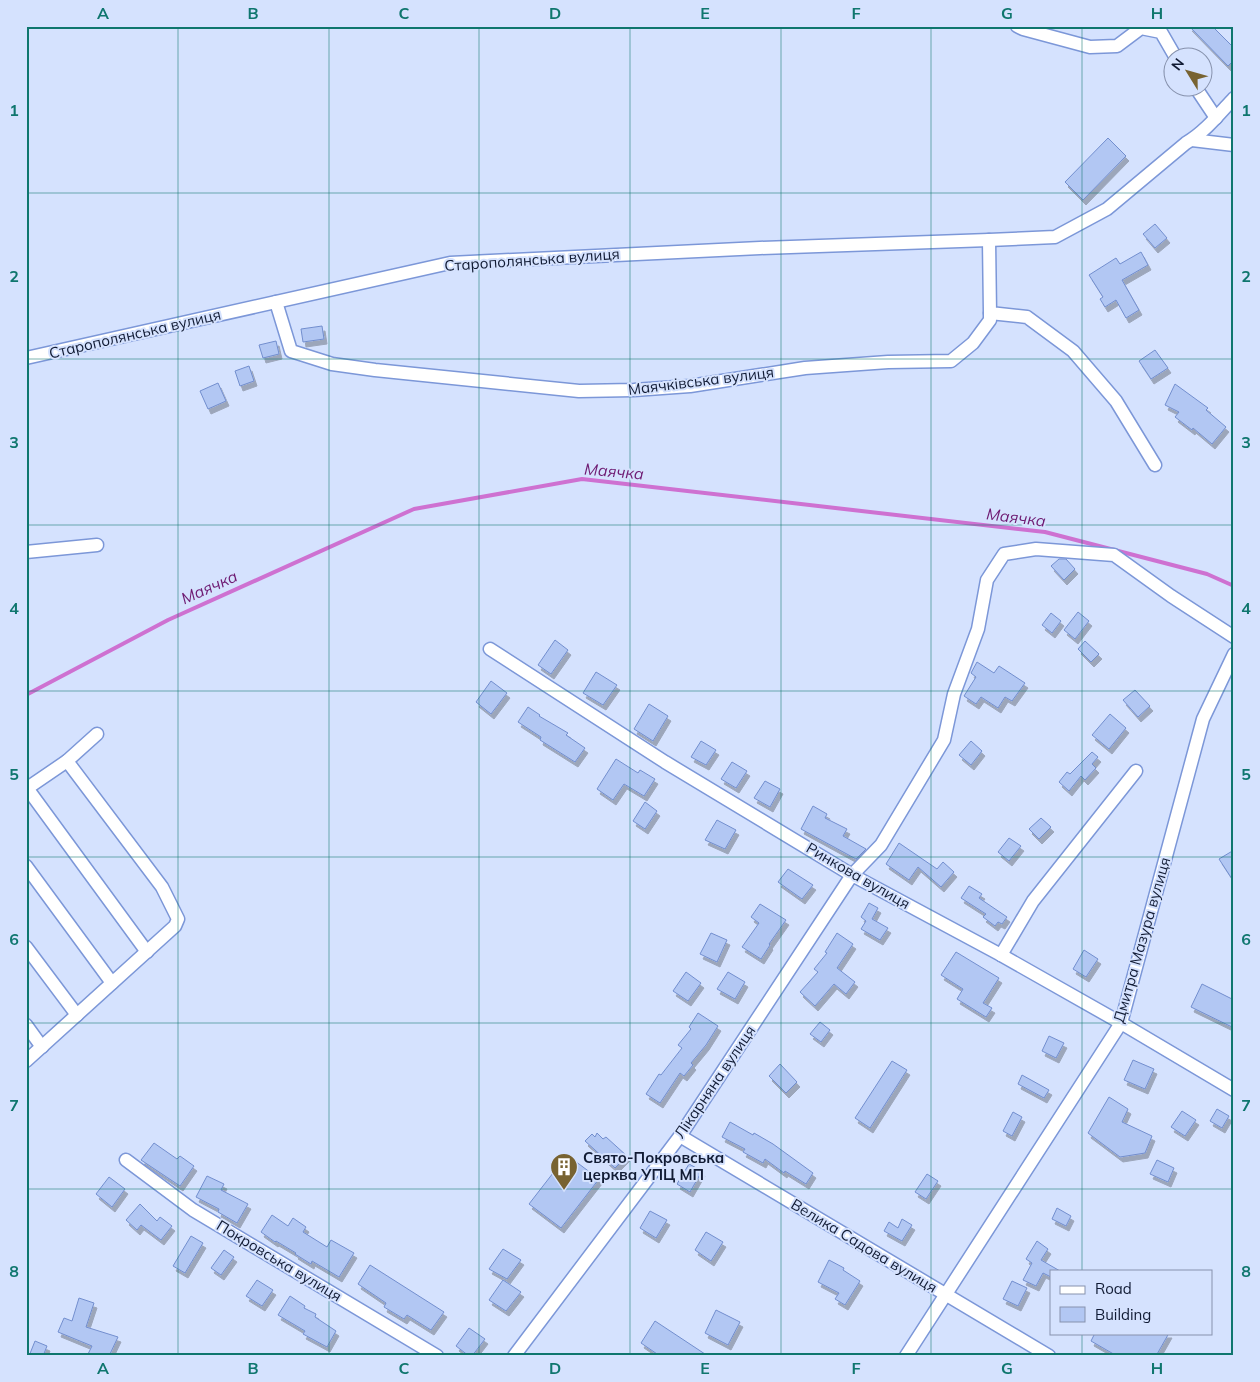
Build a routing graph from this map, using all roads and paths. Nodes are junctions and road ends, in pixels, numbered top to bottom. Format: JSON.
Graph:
{"nodes":[{"id":1,"x":1017,"y":26,"type":"edge"},
{"id":2,"x":1171,"y":48,"type":"edge"},
{"id":3,"x":1203,"y":98,"type":"edge"},
{"id":4,"x":1234,"y":98,"type":"edge"},
{"id":5,"x":1216,"y":118,"type":"junction"},
{"id":6,"x":1192,"y":140,"type":"junction"},
{"id":7,"x":1234,"y":145,"type":"edge"},
{"id":8,"x":988,"y":240,"type":"junction"},
{"id":9,"x":276,"y":302,"type":"junction"},
{"id":10,"x":990,"y":314,"type":"junction"},
{"id":11,"x":26,"y":358,"type":"edge"},
{"id":12,"x":1156,"y":465,"type":"dead end"},
{"id":13,"x":97,"y":545,"type":"dead end"},
{"id":14,"x":26,"y":552,"type":"edge"},
{"id":15,"x":1234,"y":636,"type":"edge"},
{"id":16,"x":490,"y":649,"type":"dead end"},
{"id":17,"x":1234,"y":654,"type":"edge"},
{"id":18,"x":97,"y":734,"type":"dead end"},
{"id":19,"x":67,"y":761,"type":"junction"},
{"id":20,"x":1136,"y":771,"type":"dead end"},
{"id":21,"x":26,"y":789,"type":"edge"},
{"id":22,"x":26,"y":866,"type":"edge"},
{"id":23,"x":852,"y":875,"type":"junction"},
{"id":24,"x":26,"y":947,"type":"edge"},
{"id":25,"x":147,"y":952,"type":"junction"},
{"id":26,"x":1001,"y":955,"type":"junction"},
{"id":27,"x":112,"y":983,"type":"junction"},
{"id":28,"x":77,"y":1016,"type":"junction"},
{"id":29,"x":1121,"y":1023,"type":"junction"},
{"id":30,"x":26,"y":1025,"type":"edge"},
{"id":31,"x":42,"y":1047,"type":"junction"},
{"id":32,"x":26,"y":1061,"type":"edge"},
{"id":33,"x":1234,"y":1090,"type":"edge"},
{"id":34,"x":680,"y":1136,"type":"junction"},
{"id":35,"x":126,"y":1160,"type":"dead end"},
{"id":36,"x":947,"y":1295,"type":"junction"},
{"id":37,"x":437,"y":1356,"type":"edge"},
{"id":38,"x":514,"y":1356,"type":"edge"},
{"id":39,"x":906,"y":1356,"type":"edge"},
{"id":40,"x":1049,"y":1356,"type":"edge"}],
"edges":[{"from":1,"to":2,"type":"street"},
{"from":3,"to":5,"type":"street"},
{"from":4,"to":5,"type":"street","name":"Старополянська вулиця"},
{"from":5,"to":6,"type":"street","name":"Старополянська вулиця"},
{"from":6,"to":7,"type":"street"},
{"from":6,"to":8,"type":"street","name":"Старополянська вулиця"},
{"from":8,"to":9,"type":"street","name":"Старополянська вулиця"},
{"from":8,"to":10,"type":"street"},
{"from":9,"to":10,"type":"street","name":"Маячківська вулиця"},
{"from":9,"to":11,"type":"street","name":"Старополянська вулиця"},
{"from":10,"to":12,"type":"street"},
{"from":13,"to":14,"type":"street"},
{"from":15,"to":23,"type":"street","name":"Лікарняна вулиця"},
{"from":16,"to":23,"type":"street","name":"Ринкова вулиця"},
{"from":17,"to":29,"type":"street","name":"Дмитра Мазура вулиця"},
{"from":18,"to":19,"type":"street"},
{"from":19,"to":21,"type":"street"},
{"from":19,"to":25,"type":"street"},
{"from":20,"to":26,"type":"street"},
{"from":21,"to":25,"type":"street"},
{"from":22,"to":27,"type":"street"},
{"from":23,"to":26,"type":"street","name":"Ринкова вулиця"},
{"from":23,"to":34,"type":"street","name":"Лікарняна вулиця"},
{"from":24,"to":28,"type":"street"},
{"from":25,"to":27,"type":"street"},
{"from":26,"to":29,"type":"street","name":"Ринкова вулиця"},
{"from":27,"to":28,"type":"street"},
{"from":28,"to":31,"type":"street"},
{"from":29,"to":33,"type":"street","name":"Ринкова вулиця"},
{"from":29,"to":36,"type":"street","name":"Дмитра Мазура вулиця"},
{"from":30,"to":31,"type":"street"},
{"from":31,"to":32,"type":"street"},
{"from":34,"to":36,"type":"street","name":"Велика Садова вулиця"},
{"from":34,"to":38,"type":"street","name":"Лікарняна вулиця"},
{"from":35,"to":37,"type":"street","name":"Покровська вулиця"},
{"from":36,"to":39,"type":"street","name":"Дмитра Мазура вулиця"},
{"from":36,"to":40,"type":"street","name":"Велика Садова вулиця"}]}
